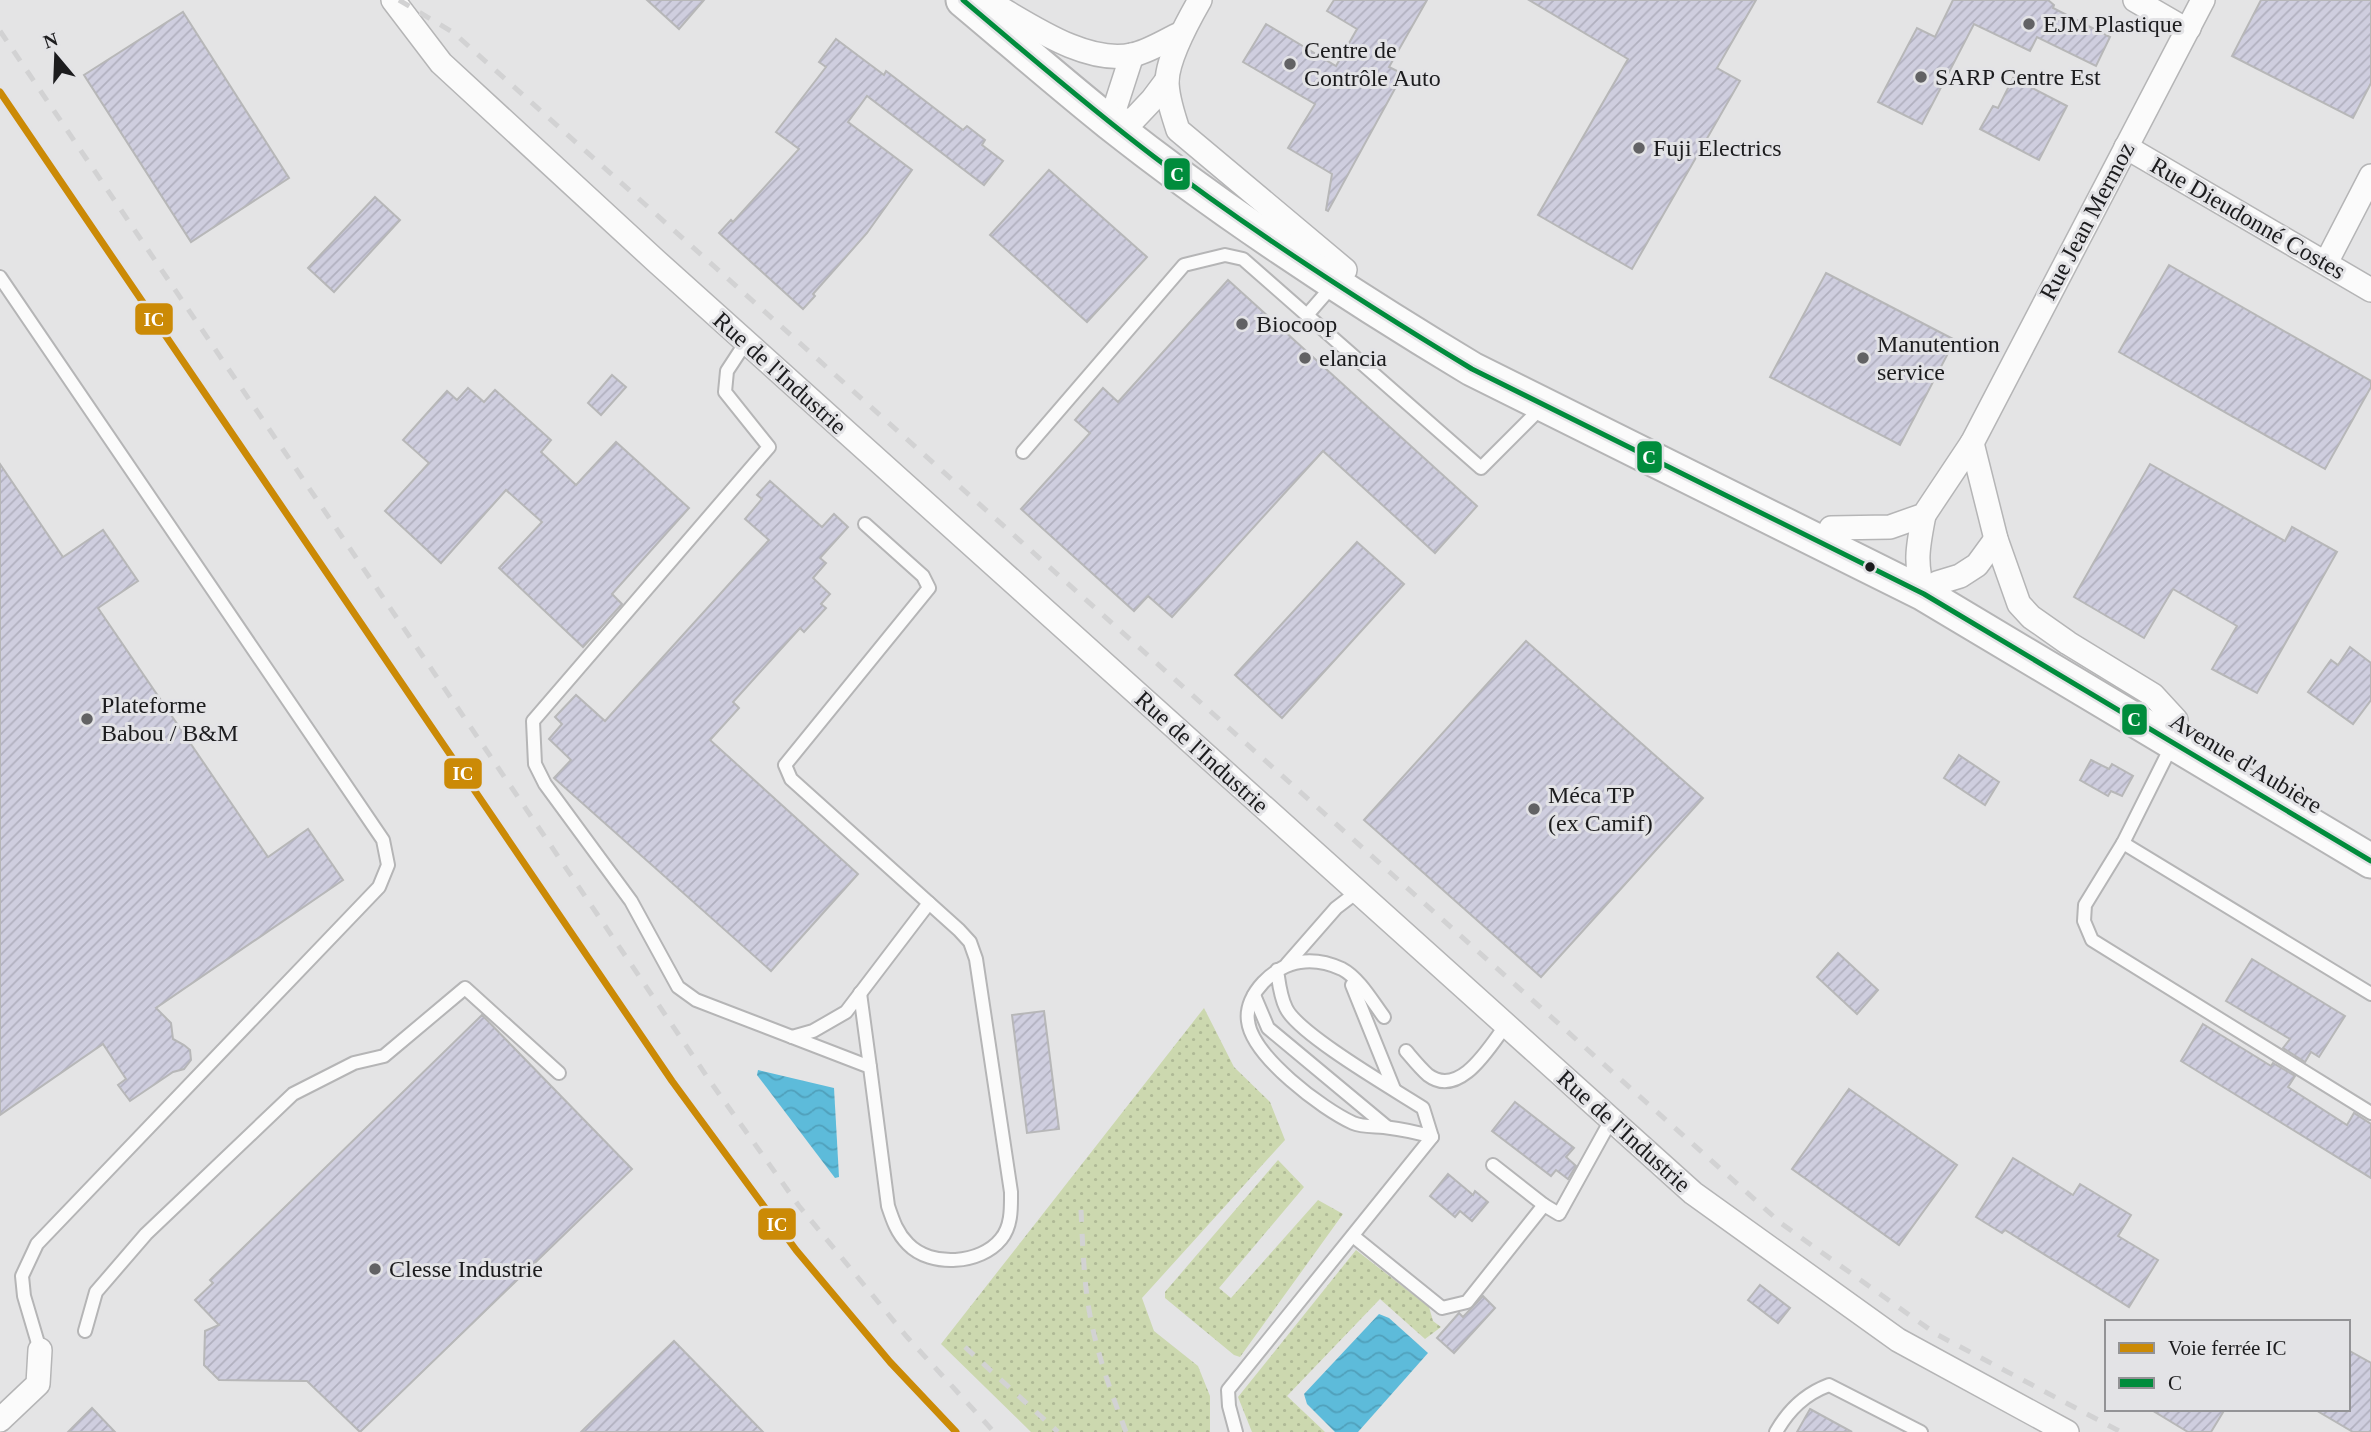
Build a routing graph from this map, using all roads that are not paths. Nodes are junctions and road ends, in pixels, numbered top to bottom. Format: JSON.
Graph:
{"nodes":[{"id":1,"x":393,"y":0,"type":"edge"},
{"id":2,"x":962,"y":0,"type":"edge"},
{"id":3,"x":970,"y":0,"type":"edge"},
{"id":4,"x":986,"y":0,"type":"edge"},
{"id":5,"x":1200,"y":0,"type":"edge"},
{"id":6,"x":2134,"y":0,"type":"edge"},
{"id":7,"x":2203,"y":0,"type":"edge"},
{"id":8,"x":2189,"y":27,"type":"junction"},
{"id":9,"x":1182,"y":33,"type":"junction"},
{"id":10,"x":1132,"y":55,"type":"junction"},
{"id":11,"x":1167,"y":79,"type":"junction"},
{"id":12,"x":1120,"y":115,"type":"junction"},
{"id":13,"x":2126,"y":147,"type":"junction"},
{"id":14,"x":2371,"y":176,"type":"edge"},
{"id":15,"x":2326,"y":263,"type":"junction"},
{"id":16,"x":0,"y":277,"type":"edge"},
{"id":17,"x":1339,"y":277,"type":"junction"},
{"id":18,"x":2371,"y":290,"type":"edge"},
{"id":19,"x":1307,"y":315,"type":"junction"},
{"id":20,"x":746,"y":342,"type":"junction"},
{"id":21,"x":1548,"y":398,"type":"junction"},
{"id":22,"x":1972,"y":443,"type":"junction"},
{"id":23,"x":1023,"y":452,"type":"dead end"},
{"id":24,"x":1924,"y":515,"type":"junction"},
{"id":25,"x":865,"y":524,"type":"dead end"},
{"id":26,"x":1831,"y":528,"type":"junction"},
{"id":27,"x":1996,"y":539,"type":"junction"},
{"id":28,"x":1926,"y":584,"type":"junction"},
{"id":29,"x":2175,"y":731,"type":"junction"},
{"id":30,"x":2371,"y":838,"type":"edge"},
{"id":31,"x":2123,"y":843,"type":"junction"},
{"id":32,"x":2371,"y":861,"type":"edge"},
{"id":33,"x":1357,"y":892,"type":"junction"},
{"id":34,"x":929,"y":903,"type":"junction"},
{"id":35,"x":1280,"y":969,"type":"junction"},
{"id":36,"x":1343,"y":969,"type":"junction"},
{"id":37,"x":860,"y":993,"type":"junction"},
{"id":38,"x":2371,"y":994,"type":"edge"},
{"id":39,"x":1254,"y":995,"type":"junction"},
{"id":40,"x":1384,"y":1017,"type":"dead end"},
{"id":41,"x":1506,"y":1025,"type":"junction"},
{"id":42,"x":792,"y":1037,"type":"junction"},
{"id":43,"x":1406,"y":1051,"type":"dead end"},
{"id":44,"x":870,"y":1067,"type":"junction"},
{"id":45,"x":559,"y":1073,"type":"dead end"},
{"id":46,"x":1394,"y":1090,"type":"junction"},
{"id":47,"x":2371,"y":1113,"type":"edge"},
{"id":48,"x":1611,"y":1120,"type":"junction"},
{"id":49,"x":1388,"y":1128,"type":"junction"},
{"id":50,"x":1432,"y":1137,"type":"junction"},
{"id":51,"x":1493,"y":1165,"type":"dead end"},
{"id":52,"x":1544,"y":1205,"type":"junction"},
{"id":53,"x":1353,"y":1236,"type":"junction"},
{"id":54,"x":85,"y":1331,"type":"dead end"},
{"id":55,"x":40,"y":1350,"type":"joint"},
{"id":56,"x":0,"y":1420,"type":"edge"},
{"id":57,"x":1236,"y":1432,"type":"edge"},
{"id":58,"x":1776,"y":1432,"type":"edge"},
{"id":59,"x":1921,"y":1432,"type":"edge"},
{"id":60,"x":2067,"y":1432,"type":"edge"}],
"edges":[{"from":1,"to":20,"type":"street","name":"Rue de l'Industrie"},
{"from":2,"to":12,"type":"main road","name":"Avenue d'Aubière"},
{"from":3,"to":12,"type":"main road","name":"Avenue d'Aubière"},
{"from":4,"to":10,"type":"street"},
{"from":5,"to":9,"type":"street","name":"Avenue d'Aubière"},
{"from":6,"to":8,"type":"street"},
{"from":7,"to":8,"type":"street","name":"Rue Jean Mermoz"},
{"from":8,"to":13,"type":"street","name":"Rue Jean Mermoz"},
{"from":9,"to":10,"type":"street"},
{"from":9,"to":11,"type":"street","name":"Avenue d'Aubière"},
{"from":10,"to":12,"type":"street"},
{"from":11,"to":12,"type":"street"},
{"from":11,"to":17,"type":"street","name":"Avenue d'Aubière"},
{"from":12,"to":17,"type":"main road","name":"Avenue d'Aubière"},
{"from":13,"to":15,"type":"street","name":"Rue Dieudonné Costes"},
{"from":13,"to":22,"type":"street","name":"Rue Jean Mermoz"},
{"from":14,"to":15,"type":"street"},
{"from":15,"to":18,"type":"street","name":"Rue Dieudonné Costes"},
{"from":16,"to":55,"type":"lane"},
{"from":17,"to":19,"type":"lane"},
{"from":17,"to":21,"type":"main road","name":"Avenue d'Aubière"},
{"from":19,"to":21,"type":"lane"},
{"from":19,"to":23,"type":"lane"},
{"from":20,"to":33,"type":"street","name":"Rue de l'Industrie"},
{"from":20,"to":42,"type":"lane"},
{"from":21,"to":26,"type":"main road","name":"Avenue d'Aubière"},
{"from":21,"to":28,"type":"main road","name":"Avenue d'Aubière"},
{"from":22,"to":24,"type":"street","name":"Rue Jean Mermoz"},
{"from":22,"to":27,"type":"street"},
{"from":24,"to":26,"type":"street"},
{"from":24,"to":28,"type":"street","name":"Rue Jean Mermoz"},
{"from":25,"to":34,"type":"lane"},
{"from":26,"to":28,"type":"main road","name":"Avenue d'Aubière"},
{"from":27,"to":28,"type":"street"},
{"from":27,"to":29,"type":"street"},
{"from":28,"to":29,"type":"main road","name":"Avenue d'Aubière"},
{"from":29,"to":30,"type":"main road","name":"Avenue d'Aubière"},
{"from":29,"to":31,"type":"lane"},
{"from":29,"to":32,"type":"main road","name":"Avenue d'Aubière"},
{"from":31,"to":38,"type":"lane"},
{"from":31,"to":47,"type":"lane"},
{"from":33,"to":35,"type":"lane"},
{"from":33,"to":41,"type":"street","name":"Rue de l'Industrie"},
{"from":34,"to":37,"type":"lane"},
{"from":34,"to":44,"type":"lane"},
{"from":35,"to":36,"type":"lane"},
{"from":35,"to":39,"type":"lane"},
{"from":35,"to":46,"type":"lane"},
{"from":36,"to":40,"type":"lane"},
{"from":36,"to":46,"type":"lane"},
{"from":37,"to":42,"type":"lane"},
{"from":37,"to":44,"type":"lane"},
{"from":39,"to":49,"type":"lane"},
{"from":39,"to":49,"type":"lane"},
{"from":41,"to":43,"type":"lane"},
{"from":41,"to":48,"type":"street","name":"Rue de l'Industrie"},
{"from":42,"to":44,"type":"lane"},
{"from":45,"to":54,"type":"lane"},
{"from":46,"to":50,"type":"lane"},
{"from":48,"to":52,"type":"lane"},
{"from":48,"to":60,"type":"street","name":"Rue de l'Industrie"},
{"from":49,"to":50,"type":"lane"},
{"from":50,"to":53,"type":"lane"},
{"from":51,"to":52,"type":"lane"},
{"from":52,"to":53,"type":"lane"},
{"from":53,"to":57,"type":"lane"},
{"from":55,"to":56,"type":"street"},
{"from":58,"to":59,"type":"lane"}]}
